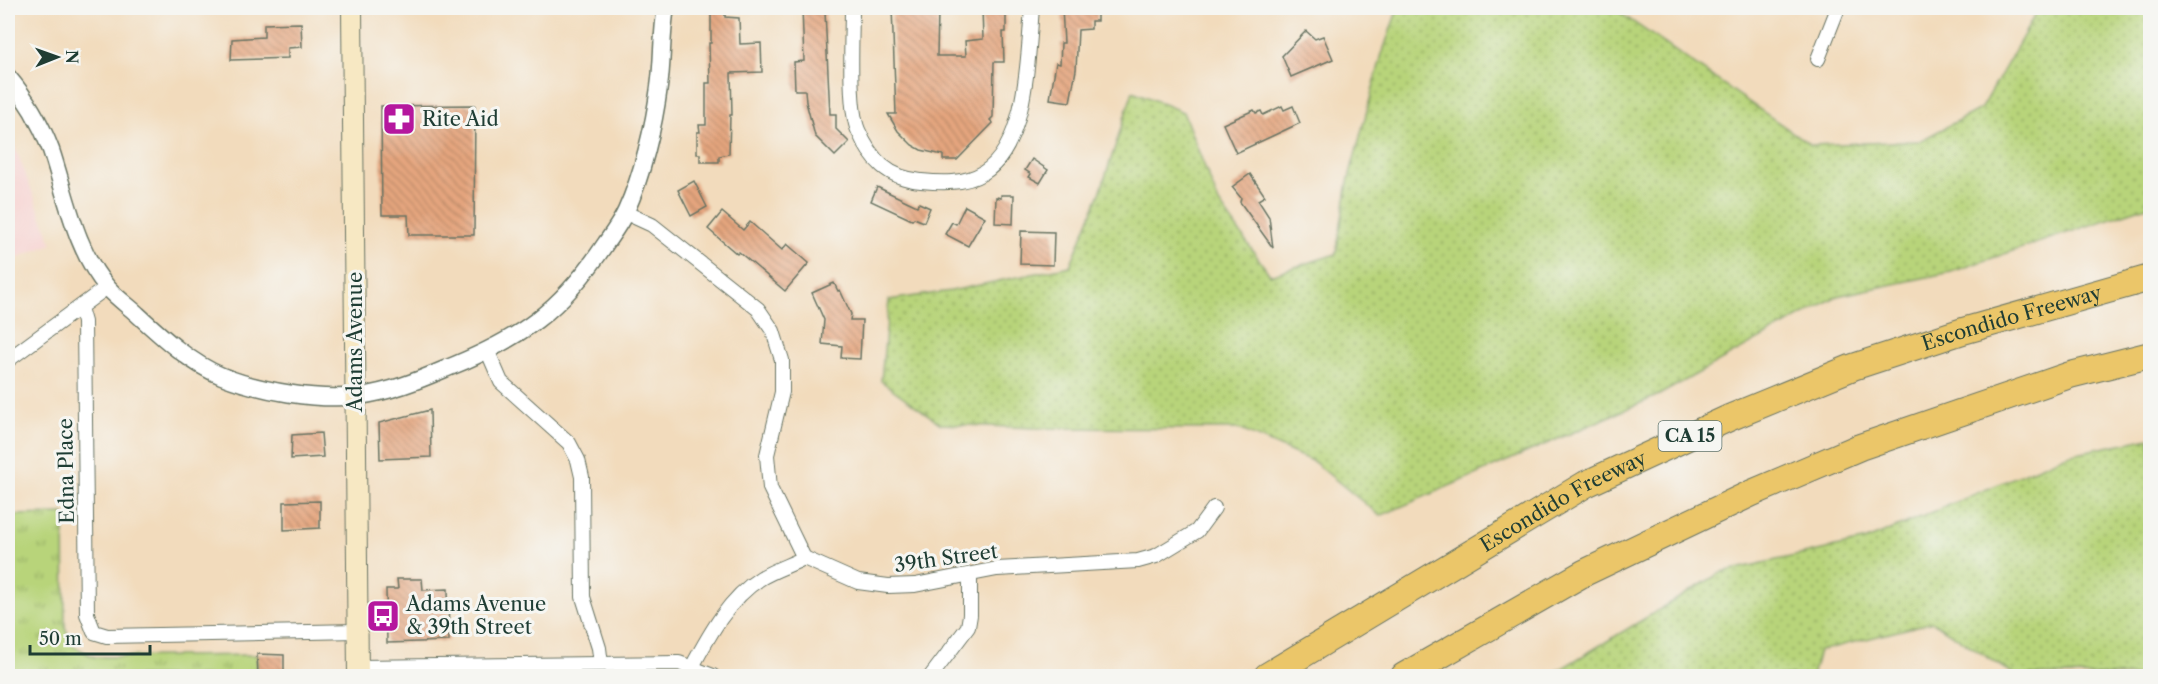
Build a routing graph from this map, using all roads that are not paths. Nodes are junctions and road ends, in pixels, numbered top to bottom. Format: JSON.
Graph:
{"nodes":[{"id":1,"x":352,"y":8,"type":"edge"},
{"id":2,"x":666,"y":8,"type":"edge"},
{"id":3,"x":852,"y":8,"type":"edge"},
{"id":4,"x":1032,"y":8,"type":"edge"},
{"id":5,"x":1838,"y":8,"type":"edge"},
{"id":6,"x":1818,"y":59,"type":"dead end"},
{"id":7,"x":8,"y":77,"type":"edge"},
{"id":8,"x":626,"y":213,"type":"junction"},
{"id":9,"x":2151,"y":278,"type":"edge"},
{"id":10,"x":107,"y":287,"type":"junction"},
{"id":11,"x":81,"y":308,"type":"junction"},
{"id":12,"x":488,"y":352,"type":"junction"},
{"id":13,"x":2151,"y":355,"type":"edge"},
{"id":14,"x":8,"y":360,"type":"edge"},
{"id":15,"x":356,"y":396,"type":"junction"},
{"id":16,"x":1214,"y":508,"type":"dead end"},
{"id":17,"x":804,"y":558,"type":"junction"},
{"id":18,"x":970,"y":575,"type":"junction"},
{"id":19,"x":358,"y":631,"type":"junction"},
{"id":20,"x":601,"y":664,"type":"junction"},
{"id":21,"x":692,"y":667,"type":"junction"},
{"id":22,"x":358,"y":672,"type":"edge"},
{"id":23,"x":713,"y":676,"type":"edge"},
{"id":24,"x":931,"y":676,"type":"edge"},
{"id":25,"x":1267,"y":676,"type":"edge"},
{"id":26,"x":1404,"y":676,"type":"edge"}],
"edges":[{"from":1,"to":15,"type":"main road","name":"Adams Avenue"},
{"from":2,"to":8,"type":"street"},
{"from":3,"to":4,"type":"street"},
{"from":5,"to":6,"type":"street"},
{"from":7,"to":10,"type":"street"},
{"from":8,"to":12,"type":"street"},
{"from":8,"to":17,"type":"street"},
{"from":9,"to":25,"type":"highway","name":"Escondido Freeway","number":"CA 15"},
{"from":10,"to":11,"type":"street"},
{"from":10,"to":15,"type":"street"},
{"from":11,"to":14,"type":"street"},
{"from":11,"to":19,"type":"street","name":"Edna Place"},
{"from":12,"to":15,"type":"street"},
{"from":12,"to":20,"type":"street"},
{"from":13,"to":26,"type":"highway"},
{"from":15,"to":19,"type":"main road","name":"Adams Avenue"},
{"from":16,"to":18,"type":"street","name":"39th Street"},
{"from":17,"to":18,"type":"street","name":"39th Street"},
{"from":17,"to":21,"type":"street"},
{"from":18,"to":24,"type":"street"},
{"from":19,"to":22,"type":"main road","name":"Adams Avenue"},
{"from":20,"to":21,"type":"street"},
{"from":20,"to":22,"type":"street"},
{"from":21,"to":23,"type":"street"}]}
